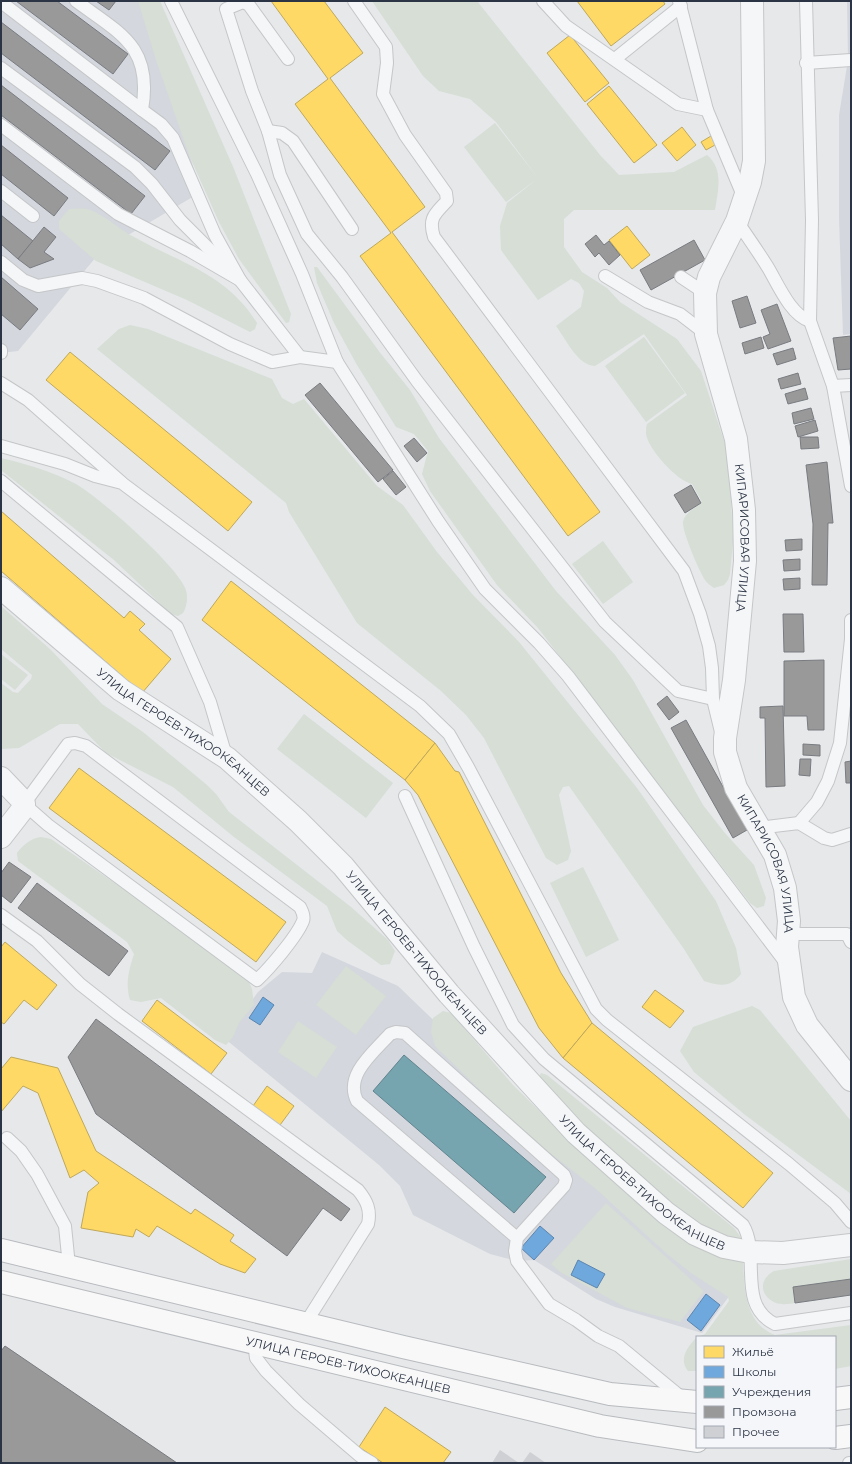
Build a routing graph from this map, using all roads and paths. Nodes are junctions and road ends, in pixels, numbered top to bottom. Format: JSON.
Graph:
{"nodes":[{"id":1,"x":76,"y":1,"type":"edge"},
{"id":2,"x":171,"y":1,"type":"edge"},
{"id":3,"x":354,"y":1,"type":"edge"},
{"id":4,"x":543,"y":1,"type":"edge"},
{"id":5,"x":752,"y":1,"type":"edge"},
{"id":6,"x":806,"y":1,"type":"edge"},
{"id":7,"x":1,"y":2,"type":"edge"},
{"id":8,"x":680,"y":4,"type":"edge"},
{"id":9,"x":224,"y":5,"type":"edge"},
{"id":10,"x":288,"y":59,"type":"dead end"},
{"id":11,"x":615,"y":59,"type":"junction"},
{"id":12,"x":851,"y":60,"type":"edge"},
{"id":13,"x":806,"y":63,"type":"junction"},
{"id":14,"x":1,"y":68,"type":"edge"},
{"id":15,"x":142,"y":110,"type":"junction"},
{"id":16,"x":707,"y":110,"type":"junction"},
{"id":17,"x":1,"y":125,"type":"edge"},
{"id":18,"x":268,"y":131,"type":"junction"},
{"id":19,"x":257,"y":174,"type":"junction"},
{"id":20,"x":280,"y":175,"type":"junction"},
{"id":21,"x":1,"y":191,"type":"edge"},
{"id":22,"x":745,"y":199,"type":"junction"},
{"id":23,"x":33,"y":216,"type":"dead end"},
{"id":24,"x":737,"y":221,"type":"junction"},
{"id":25,"x":352,"y":229,"type":"dead end"},
{"id":26,"x":1,"y":262,"type":"edge"},
{"id":27,"x":604,"y":276,"type":"dead end"},
{"id":28,"x":681,"y":277,"type":"dead end"},
{"id":29,"x":240,"y":280,"type":"junction"},
{"id":30,"x":705,"y":293,"type":"junction"},
{"id":31,"x":810,"y":321,"type":"junction"},
{"id":32,"x":706,"y":334,"type":"junction"},
{"id":33,"x":300,"y":357,"type":"junction"},
{"id":34,"x":337,"y":362,"type":"junction"},
{"id":35,"x":1,"y":383,"type":"edge"},
{"id":36,"x":851,"y":385,"type":"edge"},
{"id":37,"x":833,"y":386,"type":"junction"},
{"id":38,"x":1,"y":446,"type":"edge"},
{"id":39,"x":1,"y":481,"type":"edge"},
{"id":40,"x":122,"y":483,"type":"junction"},
{"id":41,"x":851,"y":486,"type":"edge"},
{"id":42,"x":1,"y":588,"type":"edge"},
{"id":43,"x":851,"y":620,"type":"edge"},
{"id":44,"x":851,"y":640,"type":"edge"},
{"id":45,"x":713,"y":699,"type":"junction"},
{"id":46,"x":845,"y":743,"type":"edge"},
{"id":47,"x":725,"y":752,"type":"junction"},
{"id":48,"x":227,"y":758,"type":"junction"},
{"id":49,"x":1,"y":778,"type":"edge"},
{"id":50,"x":405,"y":796,"type":"dead end"},
{"id":51,"x":24,"y":804,"type":"junction"},
{"id":52,"x":799,"y":823,"type":"junction"},
{"id":53,"x":758,"y":828,"type":"junction"},
{"id":54,"x":851,"y":834,"type":"edge"},
{"id":55,"x":1,"y":837,"type":"edge"},
{"id":56,"x":1,"y":915,"type":"edge"},
{"id":57,"x":788,"y":934,"type":"junction"},
{"id":58,"x":850,"y":936,"type":"edge"},
{"id":59,"x":789,"y":967,"type":"junction"},
{"id":60,"x":847,"y":1068,"type":"edge"},
{"id":61,"x":7,"y":1138,"type":"dead end"},
{"id":62,"x":851,"y":1222,"type":"edge"},
{"id":63,"x":517,"y":1238,"type":"junction"},
{"id":64,"x":851,"y":1245,"type":"edge"},
{"id":65,"x":1,"y":1250,"type":"edge"},
{"id":66,"x":750,"y":1252,"type":"junction"},
{"id":67,"x":69,"y":1266,"type":"junction"},
{"id":68,"x":1,"y":1282,"type":"edge"},
{"id":69,"x":851,"y":1313,"type":"edge"},
{"id":70,"x":305,"y":1324,"type":"junction"},
{"id":71,"x":254,"y":1343,"type":"junction"},
{"id":72,"x":851,"y":1397,"type":"edge"},
{"id":73,"x":836,"y":1399,"type":"edge"},
{"id":74,"x":692,"y":1402,"type":"edge"},
{"id":75,"x":851,"y":1436,"type":"edge"},
{"id":76,"x":836,"y":1438,"type":"edge"},
{"id":77,"x":696,"y":1441,"type":"edge"},
{"id":78,"x":372,"y":1463,"type":"edge"}],
"edges":[{"from":1,"to":15,"type":"lane"},
{"from":2,"to":19,"type":"lane"},
{"from":3,"to":45,"type":"lane"},
{"from":4,"to":11,"type":"lane"},
{"from":5,"to":22,"type":"street","name":"КИПАРИСОВАЯ УЛИЦА"},
{"from":6,"to":13,"type":"lane"},
{"from":7,"to":15,"type":"lane"},
{"from":8,"to":11,"type":"lane"},
{"from":8,"to":16,"type":"lane"},
{"from":9,"to":10,"type":"lane"},
{"from":9,"to":18,"type":"lane"},
{"from":11,"to":16,"type":"lane"},
{"from":12,"to":13,"type":"lane"},
{"from":13,"to":31,"type":"lane"},
{"from":14,"to":29,"type":"lane"},
{"from":15,"to":29,"type":"lane"},
{"from":16,"to":22,"type":"lane"},
{"from":17,"to":29,"type":"lane"},
{"from":18,"to":20,"type":"lane"},
{"from":18,"to":25,"type":"lane"},
{"from":19,"to":20,"type":"lane"},
{"from":19,"to":34,"type":"lane"},
{"from":20,"to":45,"type":"lane"},
{"from":21,"to":23,"type":"lane"},
{"from":22,"to":24,"type":"street","name":"КИПАРИСОВАЯ УЛИЦА"},
{"from":24,"to":30,"type":"street","name":"КИПАРИСОВАЯ УЛИЦА"},
{"from":24,"to":31,"type":"lane"},
{"from":26,"to":33,"type":"lane"},
{"from":27,"to":32,"type":"lane"},
{"from":28,"to":30,"type":"lane"},
{"from":29,"to":33,"type":"lane"},
{"from":30,"to":32,"type":"street","name":"КИПАРИСОВАЯ УЛИЦА"},
{"from":31,"to":37,"type":"lane"},
{"from":32,"to":47,"type":"street","name":"КИПАРИСОВАЯ УЛИЦА"},
{"from":33,"to":34,"type":"lane"},
{"from":34,"to":59,"type":"lane"},
{"from":35,"to":40,"type":"lane"},
{"from":36,"to":37,"type":"lane"},
{"from":37,"to":41,"type":"lane"},
{"from":38,"to":40,"type":"lane"},
{"from":39,"to":48,"type":"lane"},
{"from":40,"to":62,"type":"lane"},
{"from":42,"to":48,"type":"street","name":"УЛИЦА ГЕРОЕВ-ТИХООКЕАНЦЕВ"},
{"from":43,"to":44,"type":"lane"},
{"from":44,"to":46,"type":"lane"},
{"from":45,"to":47,"type":"lane"},
{"from":46,"to":52,"type":"lane"},
{"from":47,"to":53,"type":"street","name":"КИПАРИСОВАЯ УЛИЦА"},
{"from":48,"to":66,"type":"street","name":"УЛИЦА ГЕРОЕВ-ТИХООКЕАНЦЕВ"},
{"from":49,"to":51,"type":"street"},
{"from":50,"to":66,"type":"lane"},
{"from":51,"to":51,"type":"lane"},
{"from":51,"to":55,"type":"street"},
{"from":52,"to":53,"type":"lane"},
{"from":52,"to":54,"type":"lane"},
{"from":53,"to":57,"type":"street","name":"КИПАРИСОВАЯ УЛИЦА"},
{"from":56,"to":70,"type":"lane"},
{"from":57,"to":58,"type":"lane"},
{"from":57,"to":59,"type":"street","name":"КИПАРИСОВАЯ УЛИЦА"},
{"from":59,"to":60,"type":"street","name":"КИПАРИСОВАЯ УЛИЦА"},
{"from":61,"to":67,"type":"lane"},
{"from":63,"to":63,"type":"lane"},
{"from":63,"to":74,"type":"lane"},
{"from":64,"to":66,"type":"street","name":"УЛИЦА ГЕРОЕВ-ТИХООКЕАНЦЕВ"},
{"from":65,"to":67,"type":"highway"},
{"from":66,"to":69,"type":"lane"},
{"from":67,"to":70,"type":"highway"},
{"from":68,"to":71,"type":"highway","name":"УЛИЦА ГЕРОЕВ-ТИХООКЕАНЦЕВ"},
{"from":70,"to":74,"type":"highway"},
{"from":71,"to":77,"type":"highway","name":"УЛИЦА ГЕРОЕВ-ТИХООКЕАНЦЕВ"},
{"from":71,"to":78,"type":"lane"},
{"from":72,"to":73,"type":"highway"},
{"from":75,"to":76,"type":"highway"}]}
